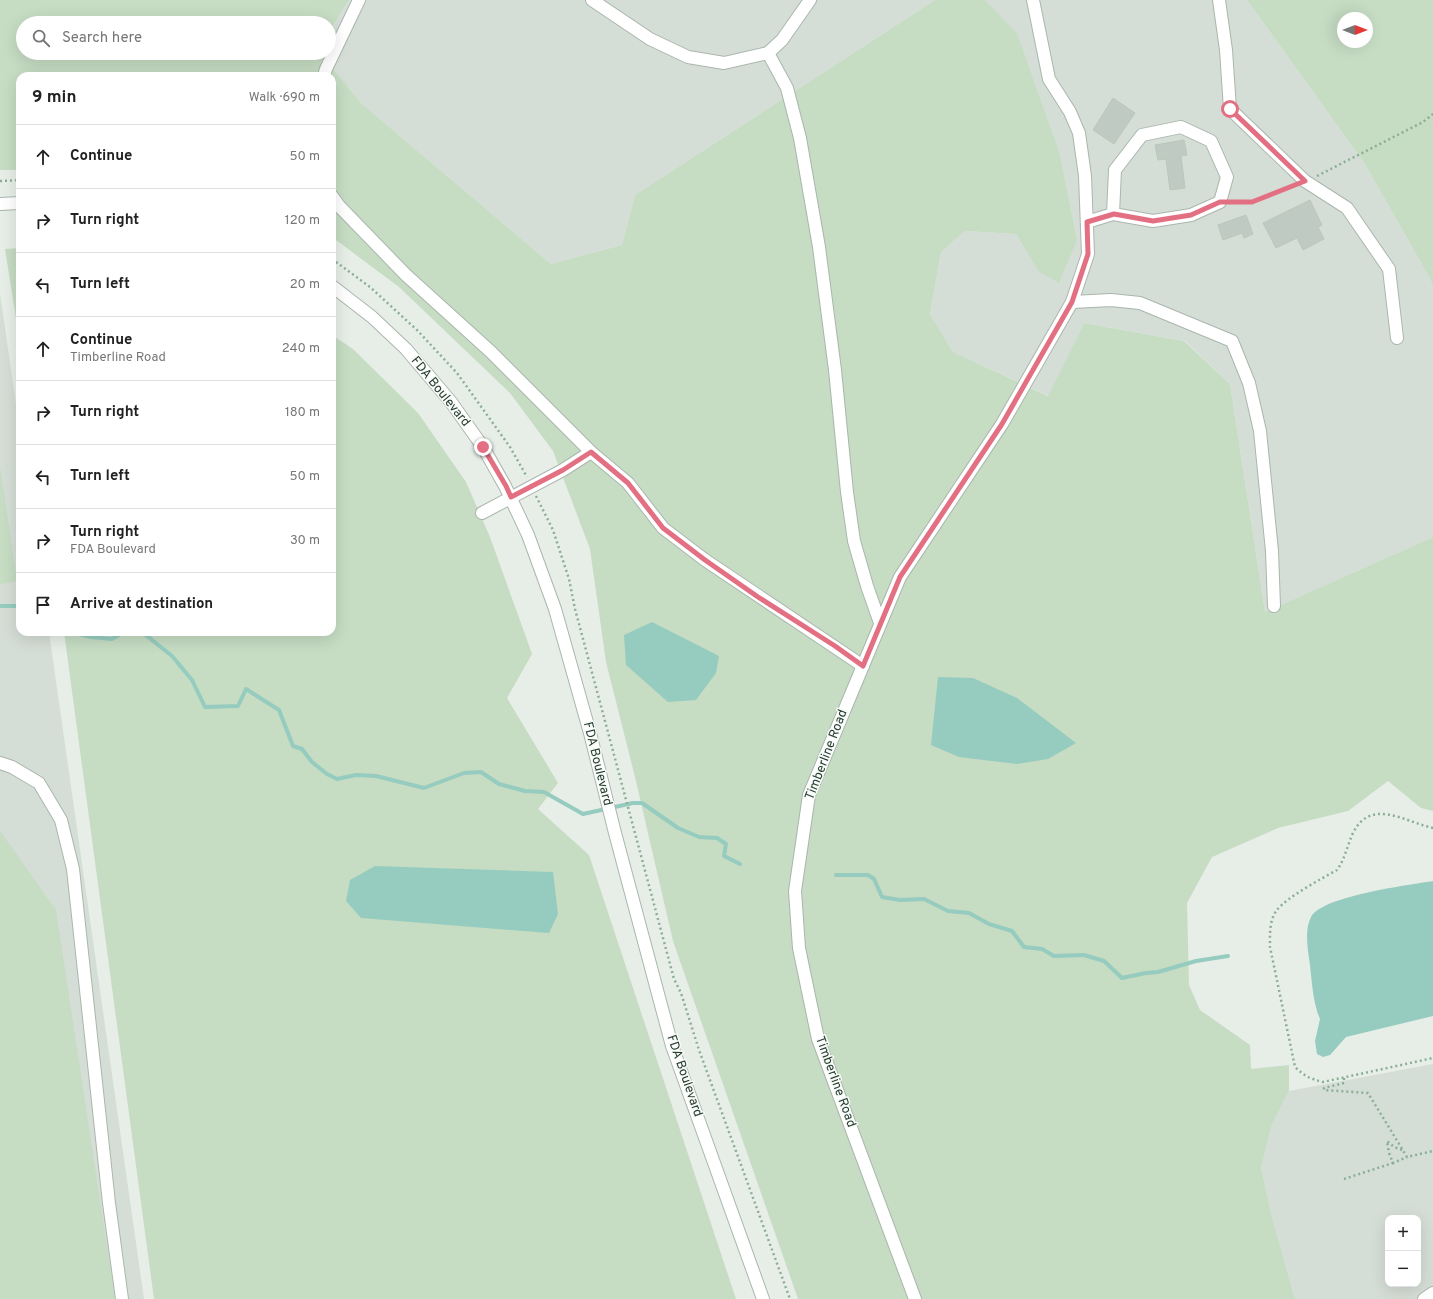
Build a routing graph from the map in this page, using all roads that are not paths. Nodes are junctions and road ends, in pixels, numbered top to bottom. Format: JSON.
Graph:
{"nodes":[{"id":1,"x":359,"y":0,"type":"edge"},
{"id":2,"x":592,"y":0,"type":"edge"},
{"id":3,"x":810,"y":0,"type":"edge"},
{"id":4,"x":1033,"y":0,"type":"edge"},
{"id":5,"x":1219,"y":0,"type":"edge"},
{"id":6,"x":336,"y":48,"type":"edge"},
{"id":7,"x":768,"y":53,"type":"junction"},
{"id":8,"x":330,"y":60,"type":"edge"},
{"id":9,"x":325,"y":72,"type":"edge"},
{"id":10,"x":336,"y":202,"type":"edge"},
{"id":11,"x":16,"y":203,"type":"edge"},
{"id":12,"x":0,"y":204,"type":"edge"},
{"id":13,"x":1114,"y":214,"type":"junction"},
{"id":14,"x":1087,"y":222,"type":"junction"},
{"id":15,"x":336,"y":289,"type":"edge"},
{"id":16,"x":1072,"y":302,"type":"junction"},
{"id":17,"x":1397,"y":338,"type":"dead end"},
{"id":18,"x":591,"y":452,"type":"junction"},
{"id":19,"x":511,"y":497,"type":"junction"},
{"id":20,"x":482,"y":513,"type":"dead end"},
{"id":21,"x":1274,"y":606,"type":"dead end"},
{"id":22,"x":880,"y":623,"type":"junction"},
{"id":23,"x":863,"y":666,"type":"junction"},
{"id":24,"x":0,"y":763,"type":"edge"},
{"id":25,"x":1433,"y":1293,"type":"edge"},
{"id":26,"x":122,"y":1299,"type":"edge"},
{"id":27,"x":763,"y":1299,"type":"edge"},
{"id":28,"x":915,"y":1299,"type":"edge"},
{"id":29,"x":1424,"y":1299,"type":"edge"}],
"edges":[{"from":1,"to":6,"type":"street"},
{"from":2,"to":7,"type":"street"},
{"from":3,"to":7,"type":"street"},
{"from":4,"to":14,"type":"street"},
{"from":5,"to":17,"type":"street"},
{"from":7,"to":22,"type":"street"},
{"from":8,"to":9,"type":"street"},
{"from":10,"to":18,"type":"street"},
{"from":11,"to":12,"type":"street"},
{"from":13,"to":13,"type":"street"},
{"from":13,"to":14,"type":"street"},
{"from":14,"to":16,"type":"street","name":"Timberline Road"},
{"from":15,"to":19,"type":"street","name":"FDA Boulevard"},
{"from":16,"to":21,"type":"street"},
{"from":16,"to":22,"type":"street","name":"Timberline Road"},
{"from":18,"to":19,"type":"street"},
{"from":18,"to":23,"type":"street"},
{"from":19,"to":20,"type":"street"},
{"from":19,"to":27,"type":"street","name":"FDA Boulevard"},
{"from":22,"to":23,"type":"street","name":"Timberline Road"},
{"from":23,"to":28,"type":"street","name":"Timberline Road"},
{"from":24,"to":26,"type":"street"},
{"from":25,"to":29,"type":"street"}]}
